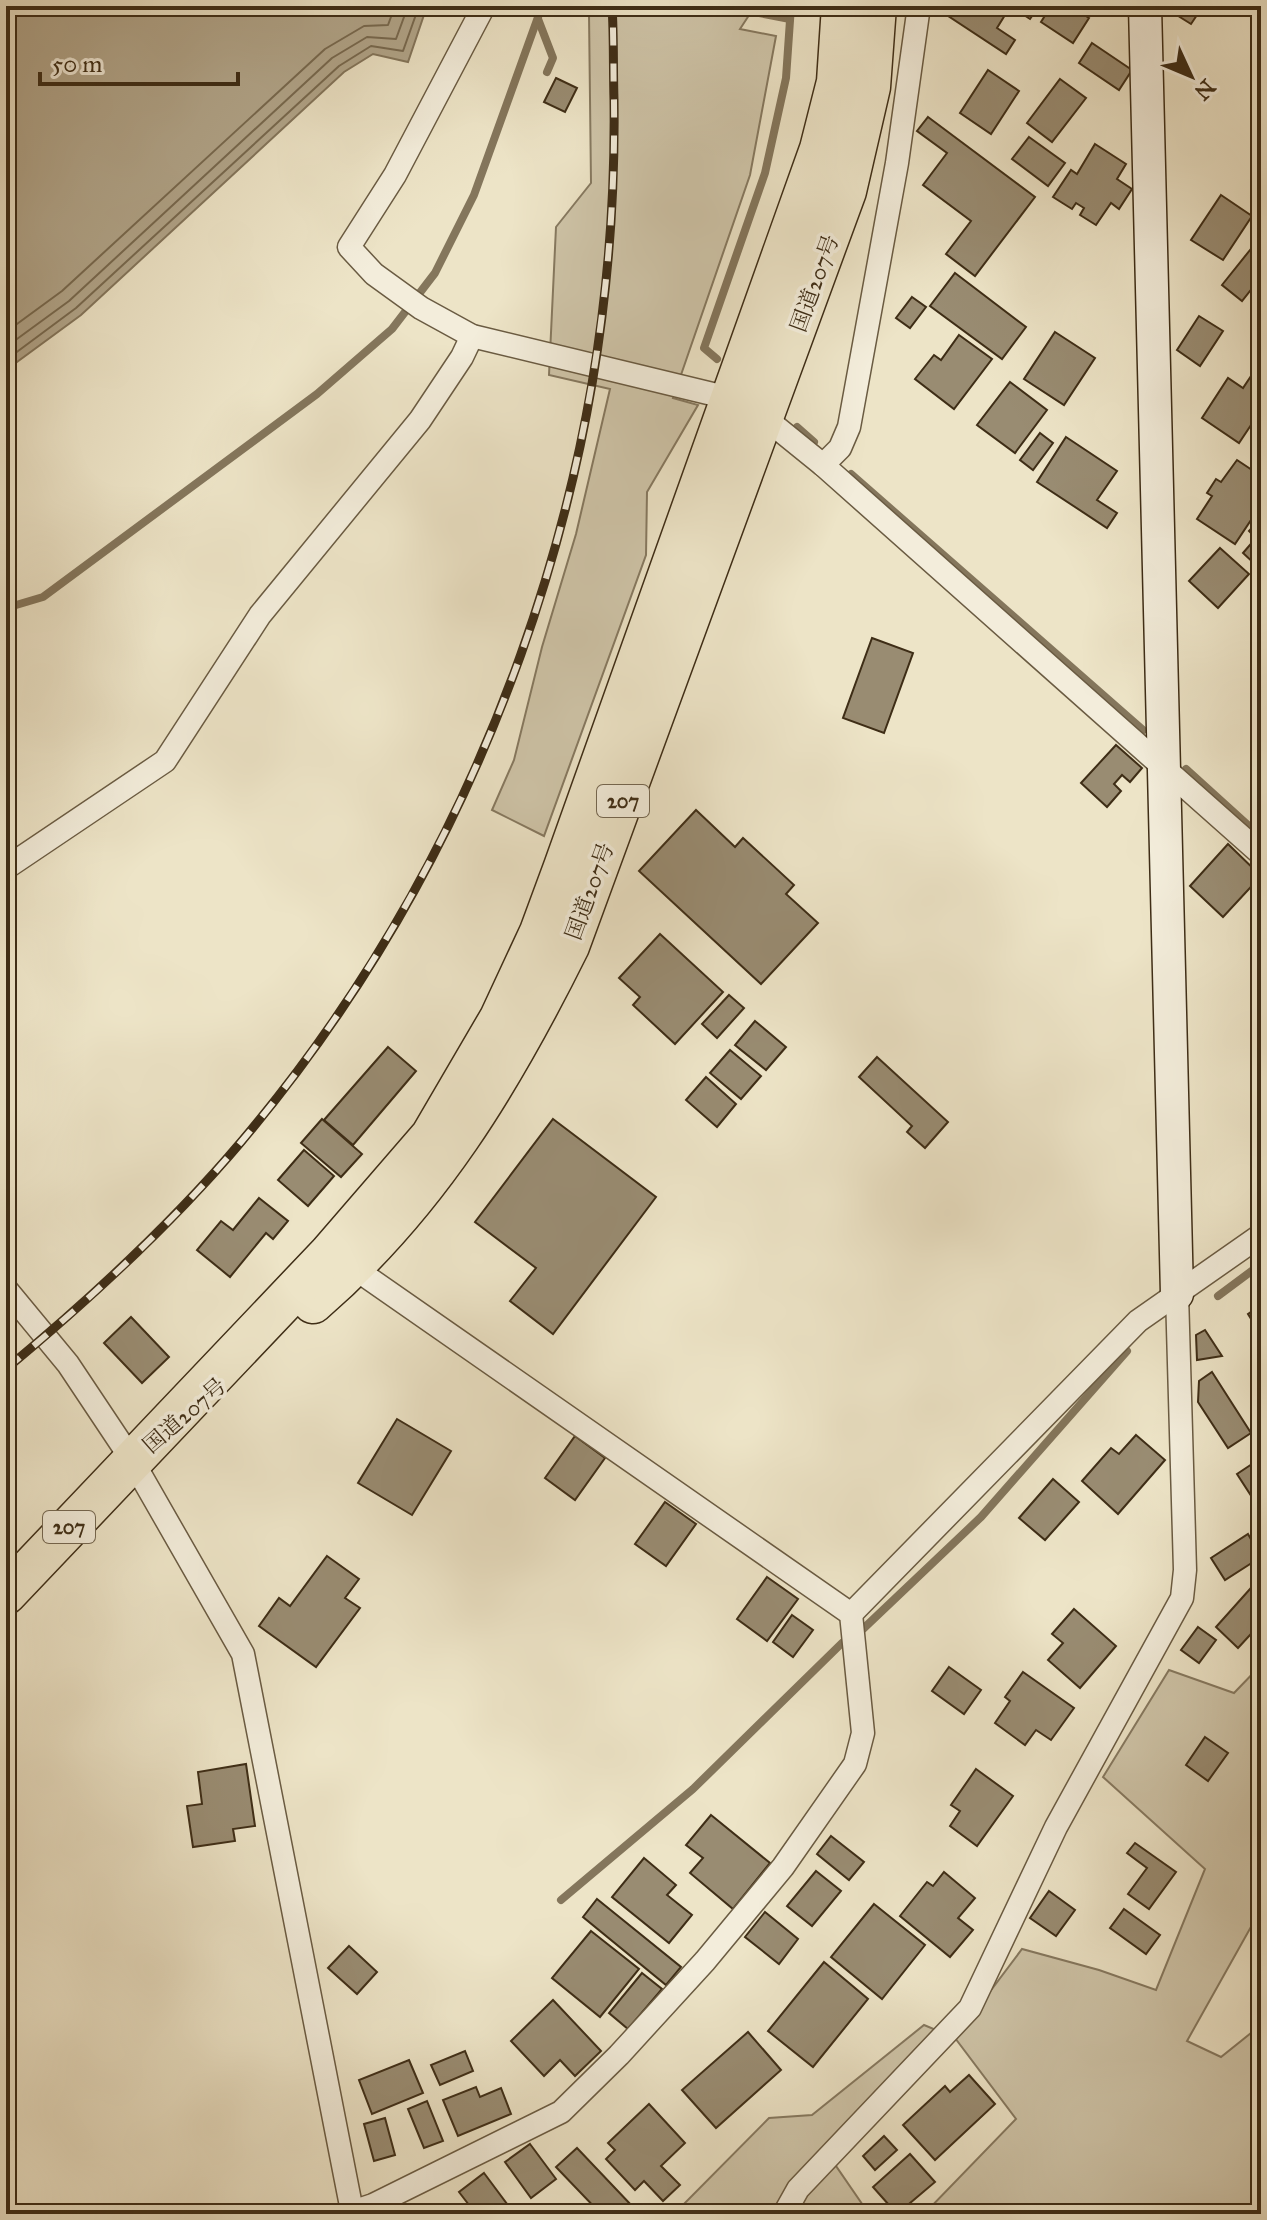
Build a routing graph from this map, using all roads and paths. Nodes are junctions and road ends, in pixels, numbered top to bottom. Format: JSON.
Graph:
{"nodes":[{"id":1,"x":484,"y":6,"type":"edge"},
{"id":2,"x":842,"y":6,"type":"edge"},
{"id":3,"x":876,"y":6,"type":"edge"},
{"id":4,"x":919,"y":6,"type":"edge"},
{"id":5,"x":1145,"y":6,"type":"edge"},
{"id":6,"x":472,"y":336,"type":"junction"},
{"id":7,"x":749,"y":408,"type":"junction"},
{"id":8,"x":823,"y":465,"type":"junction"},
{"id":9,"x":1164,"y":766,"type":"junction"},
{"id":10,"x":1261,"y":854,"type":"edge"},
{"id":11,"x":6,"y":868,"type":"edge"},
{"id":12,"x":1261,"y":1235,"type":"edge"},
{"id":13,"x":354,"y":1268,"type":"junction"},
{"id":14,"x":6,"y":1289,"type":"edge"},
{"id":15,"x":1177,"y":1294,"type":"junction"},
{"id":16,"x":132,"y":1460,"type":"junction"},
{"id":17,"x":6,"y":1594,"type":"edge"},
{"id":18,"x":851,"y":1614,"type":"junction"},
{"id":19,"x":349,"y":2212,"type":"edge"},
{"id":20,"x":784,"y":2214,"type":"edge"}],
"edges":[{"from":1,"to":6,"type":"street"},
{"from":2,"to":7,"type":"highway","name":"国道207号","number":"207"},
{"from":3,"to":7,"type":"highway","name":"国道207号","number":"207"},
{"from":4,"to":8,"type":"street"},
{"from":5,"to":9,"type":"street"},
{"from":6,"to":7,"type":"street"},
{"from":6,"to":11,"type":"street"},
{"from":7,"to":8,"type":"street"},
{"from":7,"to":13,"type":"highway","name":"国道207号","number":"207"},
{"from":7,"to":16,"type":"highway","name":"国道207号","number":"207"},
{"from":8,"to":9,"type":"street"},
{"from":9,"to":10,"type":"street"},
{"from":9,"to":15,"type":"street"},
{"from":12,"to":15,"type":"street"},
{"from":13,"to":16,"type":"highway","name":"国道207号","number":"207"},
{"from":13,"to":18,"type":"street"},
{"from":14,"to":16,"type":"street"},
{"from":15,"to":18,"type":"street"},
{"from":15,"to":20,"type":"street"},
{"from":16,"to":17,"type":"highway","name":"国道207号","number":"207"},
{"from":16,"to":19,"type":"street"},
{"from":18,"to":19,"type":"street"}]}
